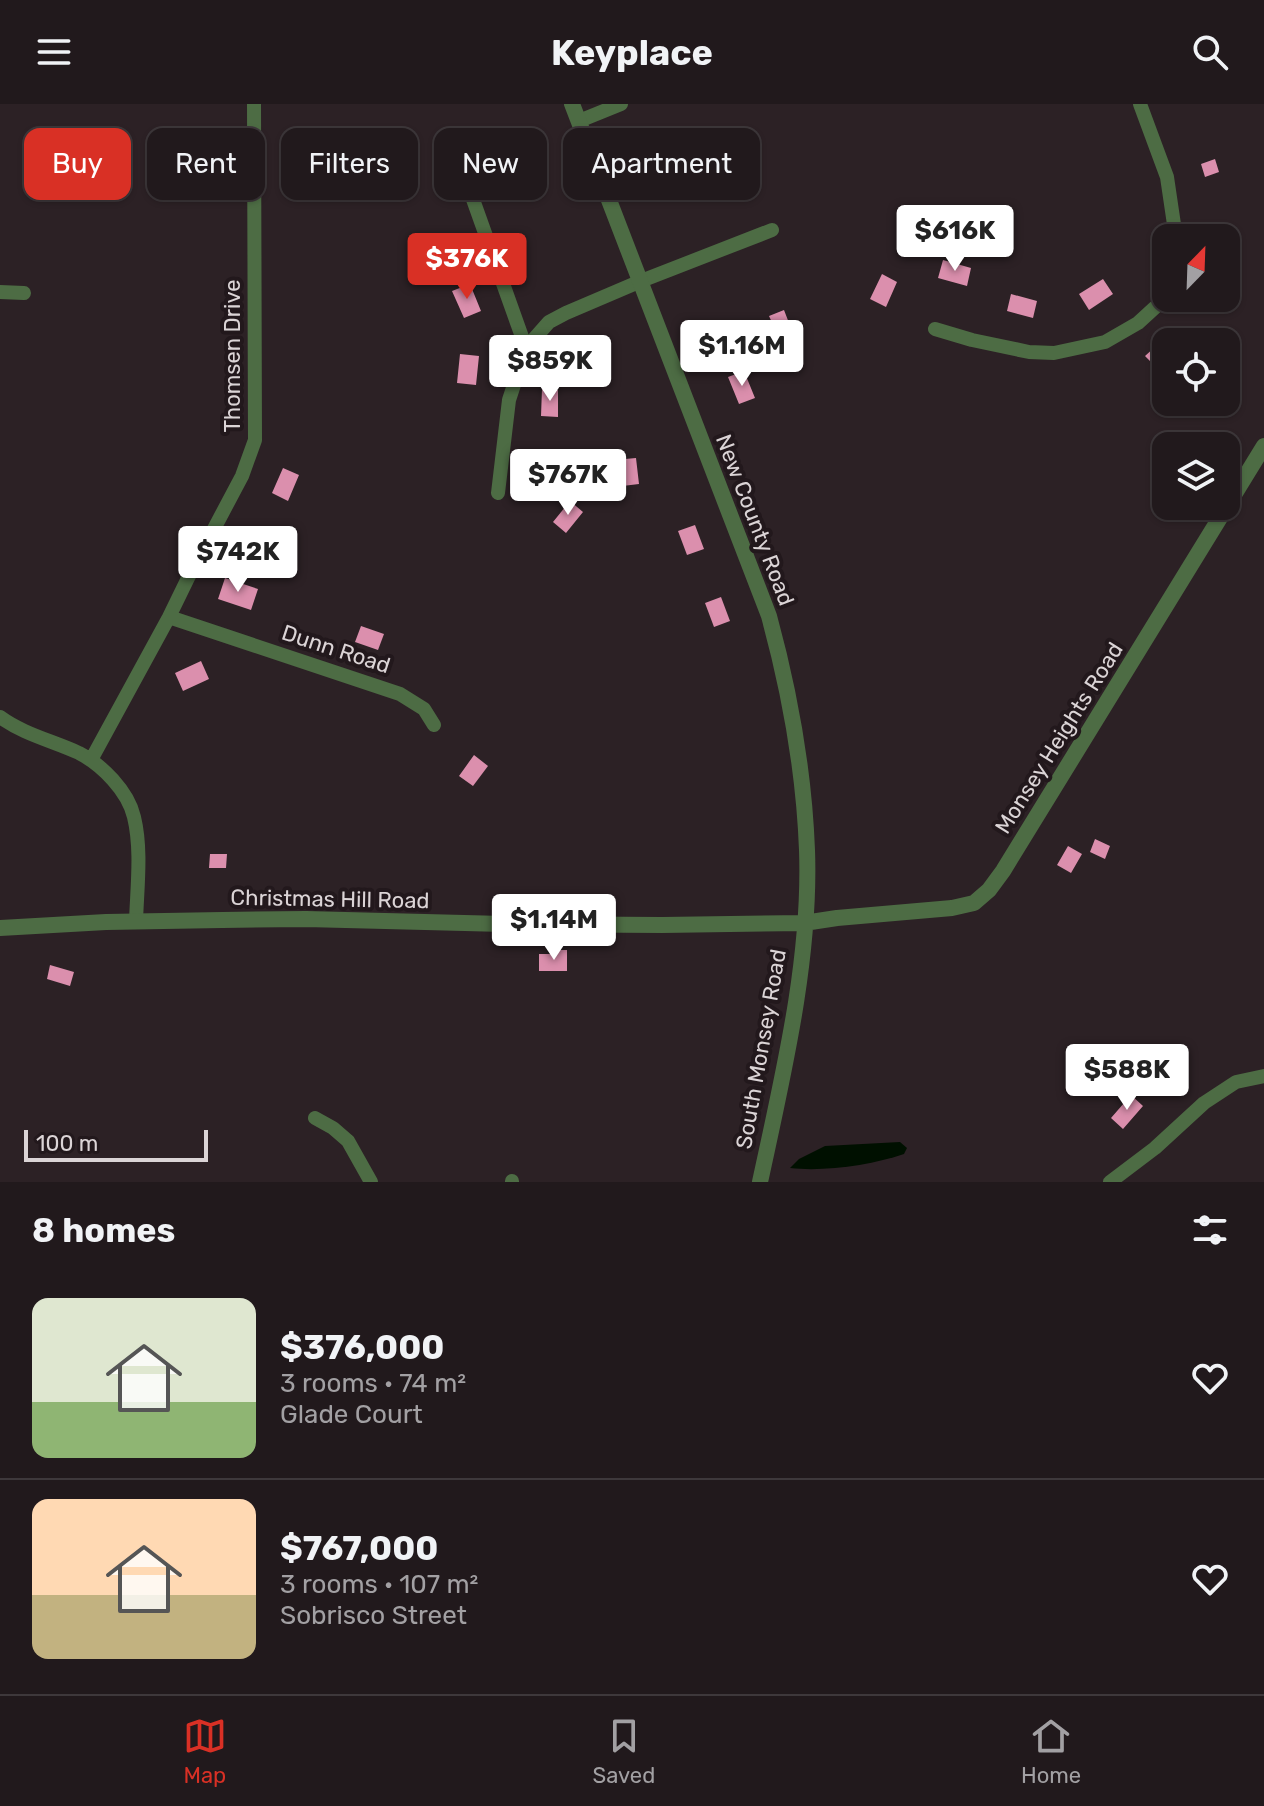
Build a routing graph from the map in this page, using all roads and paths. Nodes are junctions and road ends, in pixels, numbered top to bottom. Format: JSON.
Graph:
{"nodes":[{"id":1,"x":254,"y":104,"type":"edge"},
{"id":2,"x":572,"y":104,"type":"edge"},
{"id":3,"x":621,"y":104,"type":"edge"},
{"id":4,"x":1140,"y":104,"type":"edge"},
{"id":5,"x":579,"y":121,"type":"junction"},
{"id":6,"x":473,"y":200,"type":"edge"},
{"id":7,"x":1174,"y":224,"type":"edge"},
{"id":8,"x":772,"y":230,"type":"dead end"},
{"id":9,"x":641,"y":281,"type":"junction"},
{"id":10,"x":0,"y":292,"type":"edge"},
{"id":11,"x":24,"y":293,"type":"dead end"},
{"id":12,"x":1152,"y":310,"type":"edge"},
{"id":13,"x":935,"y":329,"type":"dead end"},
{"id":14,"x":526,"y":348,"type":"junction"},
{"id":15,"x":1264,"y":446,"type":"edge"},
{"id":16,"x":498,"y":493,"type":"dead end"},
{"id":17,"x":169,"y":617,"type":"junction"},
{"id":18,"x":0,"y":717,"type":"edge"},
{"id":19,"x":434,"y":725,"type":"dead end"},
{"id":20,"x":91,"y":760,"type":"junction"},
{"id":21,"x":136,"y":922,"type":"junction"},
{"id":22,"x":804,"y":923,"type":"junction"},
{"id":23,"x":0,"y":928,"type":"edge"},
{"id":24,"x":1264,"y":1076,"type":"edge"},
{"id":25,"x":315,"y":1118,"type":"dead end"},
{"id":26,"x":371,"y":1182,"type":"edge"},
{"id":27,"x":760,"y":1182,"type":"edge"},
{"id":28,"x":1110,"y":1182,"type":"edge"}],
"edges":[{"from":1,"to":17,"type":"street","name":"Thomsen Drive"},
{"from":2,"to":5,"type":"street","name":"New County Road"},
{"from":3,"to":5,"type":"street"},
{"from":4,"to":7,"type":"street"},
{"from":5,"to":9,"type":"street","name":"New County Road"},
{"from":6,"to":14,"type":"street"},
{"from":8,"to":9,"type":"street"},
{"from":9,"to":14,"type":"street"},
{"from":9,"to":22,"type":"street","name":"New County Road"},
{"from":10,"to":11,"type":"street"},
{"from":12,"to":13,"type":"street"},
{"from":14,"to":16,"type":"street"},
{"from":15,"to":22,"type":"street","name":"Monsey Heights Road"},
{"from":17,"to":19,"type":"street","name":"Dunn Road"},
{"from":17,"to":20,"type":"street","name":"Thomsen Drive"},
{"from":18,"to":20,"type":"street"},
{"from":20,"to":21,"type":"street"},
{"from":21,"to":22,"type":"street","name":"Christmas Hill Road"},
{"from":21,"to":23,"type":"street","name":"Christmas Hill Road"},
{"from":22,"to":27,"type":"street","name":"South Monsey Road"},
{"from":24,"to":28,"type":"street"},
{"from":25,"to":26,"type":"street"}]}
